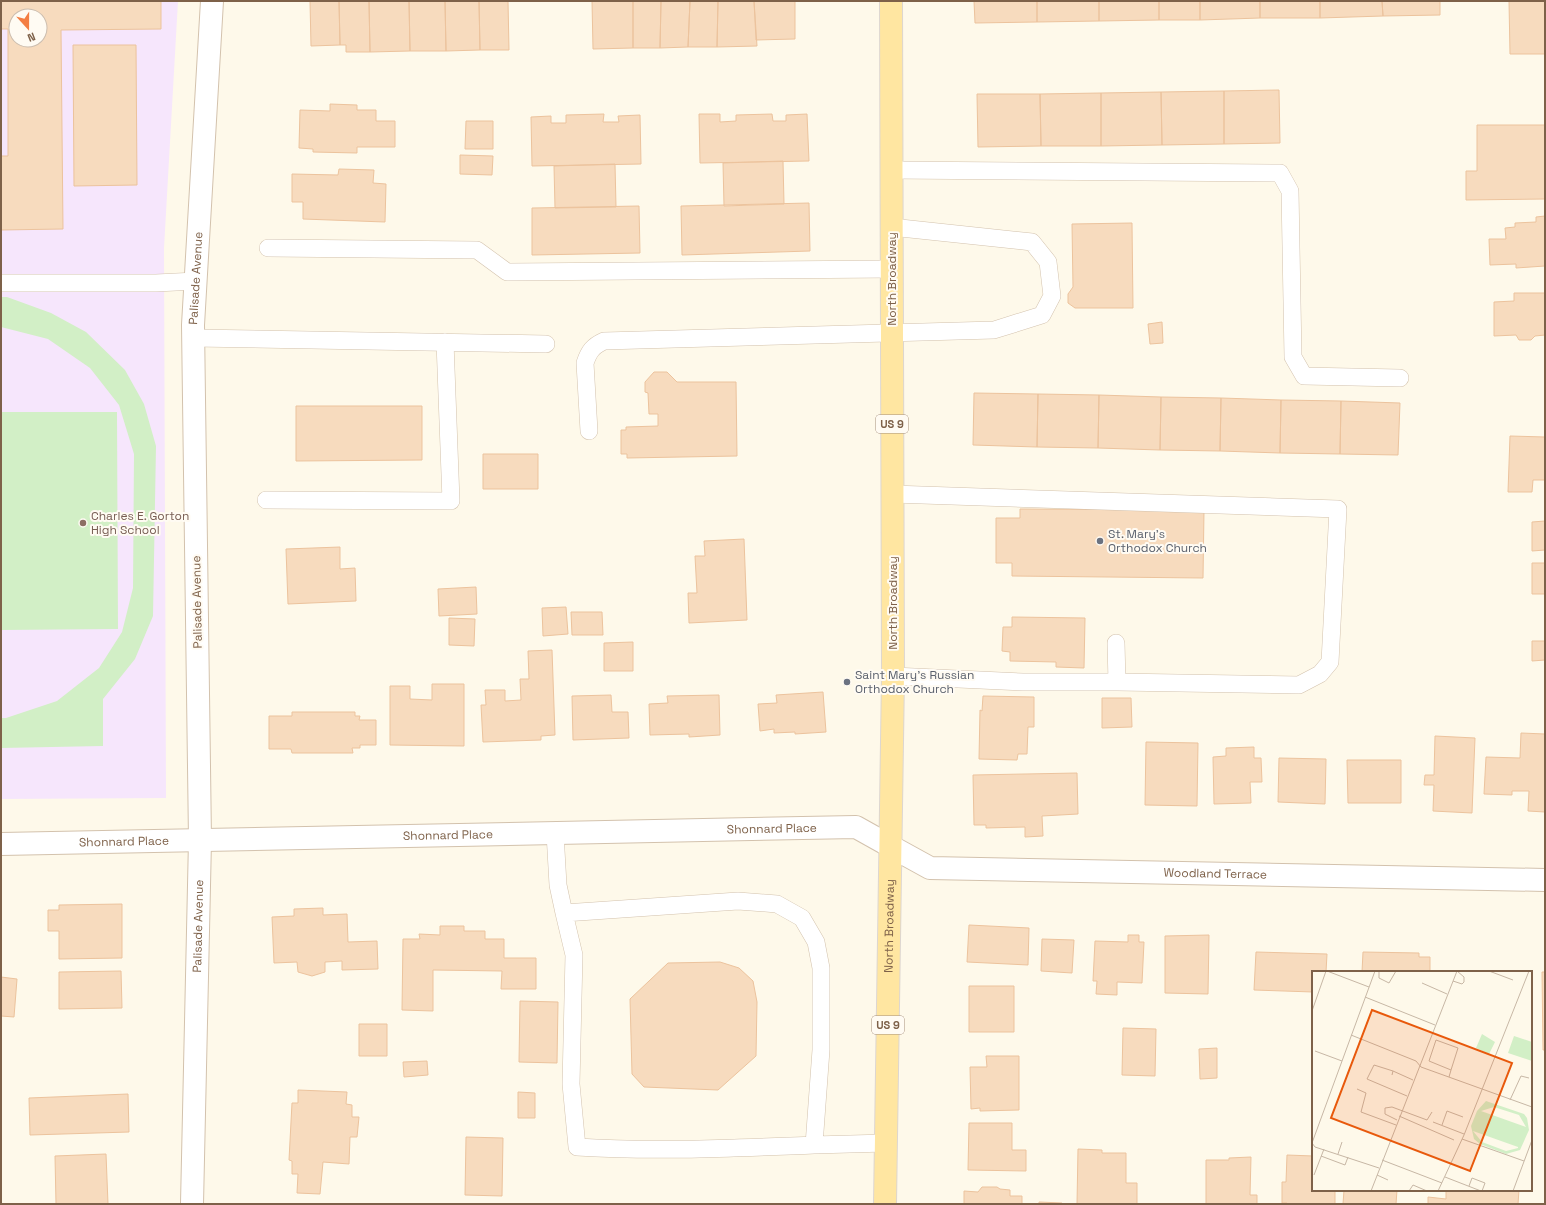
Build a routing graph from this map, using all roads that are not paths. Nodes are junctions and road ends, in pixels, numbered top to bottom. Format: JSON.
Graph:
{"nodes":[{"id":1,"x":212,"y":1,"type":"edge"},
{"id":2,"x":891,"y":1,"type":"edge"},
{"id":3,"x":891,"y":170,"type":"junction"},
{"id":4,"x":892,"y":227,"type":"junction"},
{"id":5,"x":268,"y":248,"type":"dead end"},
{"id":6,"x":892,"y":270,"type":"junction"},
{"id":7,"x":196,"y":281,"type":"junction"},
{"id":8,"x":1,"y":283,"type":"edge"},
{"id":9,"x":892,"y":333,"type":"junction"},
{"id":10,"x":194,"y":338,"type":"junction"},
{"id":11,"x":445,"y":342,"type":"junction"},
{"id":12,"x":546,"y":344,"type":"dead end"},
{"id":13,"x":1400,"y":378,"type":"dead end"},
{"id":14,"x":589,"y":431,"type":"dead end"},
{"id":15,"x":892,"y":494,"type":"junction"},
{"id":16,"x":266,"y":500,"type":"dead end"},
{"id":17,"x":1116,"y":643,"type":"dead end"},
{"id":18,"x":893,"y":676,"type":"junction"},
{"id":19,"x":1117,"y":682,"type":"junction"},
{"id":20,"x":555,"y":833,"type":"junction"},
{"id":21,"x":200,"y":840,"type":"junction"},
{"id":22,"x":1,"y":844,"type":"edge"},
{"id":23,"x":890,"y":846,"type":"junction"},
{"id":24,"x":1545,"y":880,"type":"edge"},
{"id":25,"x":564,"y":913,"type":"junction"},
{"id":26,"x":886,"y":1143,"type":"junction"},
{"id":27,"x":814,"y":1145,"type":"junction"},
{"id":28,"x":192,"y":1204,"type":"edge"},
{"id":29,"x":885,"y":1204,"type":"edge"}],
"edges":[{"from":1,"to":7,"type":"street","name":"Palisade Avenue"},
{"from":2,"to":3,"type":"main road","name":"North Broadway","number":"US 9"},
{"from":3,"to":4,"type":"main road","name":"North Broadway","number":"US 9"},
{"from":3,"to":13,"type":"lane"},
{"from":4,"to":6,"type":"main road","name":"North Broadway","number":"US 9"},
{"from":4,"to":9,"type":"lane"},
{"from":5,"to":6,"type":"lane"},
{"from":6,"to":9,"type":"main road","name":"North Broadway","number":"US 9"},
{"from":7,"to":8,"type":"lane"},
{"from":7,"to":10,"type":"street","name":"Palisade Avenue"},
{"from":9,"to":14,"type":"lane"},
{"from":9,"to":15,"type":"main road","name":"North Broadway","number":"US 9"},
{"from":10,"to":11,"type":"lane"},
{"from":10,"to":21,"type":"street","name":"Palisade Avenue"},
{"from":11,"to":12,"type":"lane"},
{"from":11,"to":16,"type":"lane"},
{"from":15,"to":18,"type":"main road","name":"North Broadway","number":"US 9"},
{"from":15,"to":19,"type":"lane"},
{"from":17,"to":19,"type":"lane"},
{"from":18,"to":19,"type":"lane"},
{"from":18,"to":23,"type":"main road","name":"North Broadway","number":"US 9"},
{"from":20,"to":21,"type":"street","name":"Shonnard Place"},
{"from":20,"to":23,"type":"street","name":"Shonnard Place"},
{"from":20,"to":25,"type":"lane"},
{"from":21,"to":22,"type":"street","name":"Shonnard Place"},
{"from":21,"to":28,"type":"street","name":"Palisade Avenue"},
{"from":23,"to":24,"type":"street","name":"Woodland Terrace"},
{"from":23,"to":26,"type":"main road","name":"North Broadway","number":"US 9"},
{"from":25,"to":27,"type":"lane"},
{"from":25,"to":27,"type":"lane"},
{"from":26,"to":27,"type":"lane"},
{"from":26,"to":29,"type":"main road","name":"North Broadway","number":"US 9"}]}
